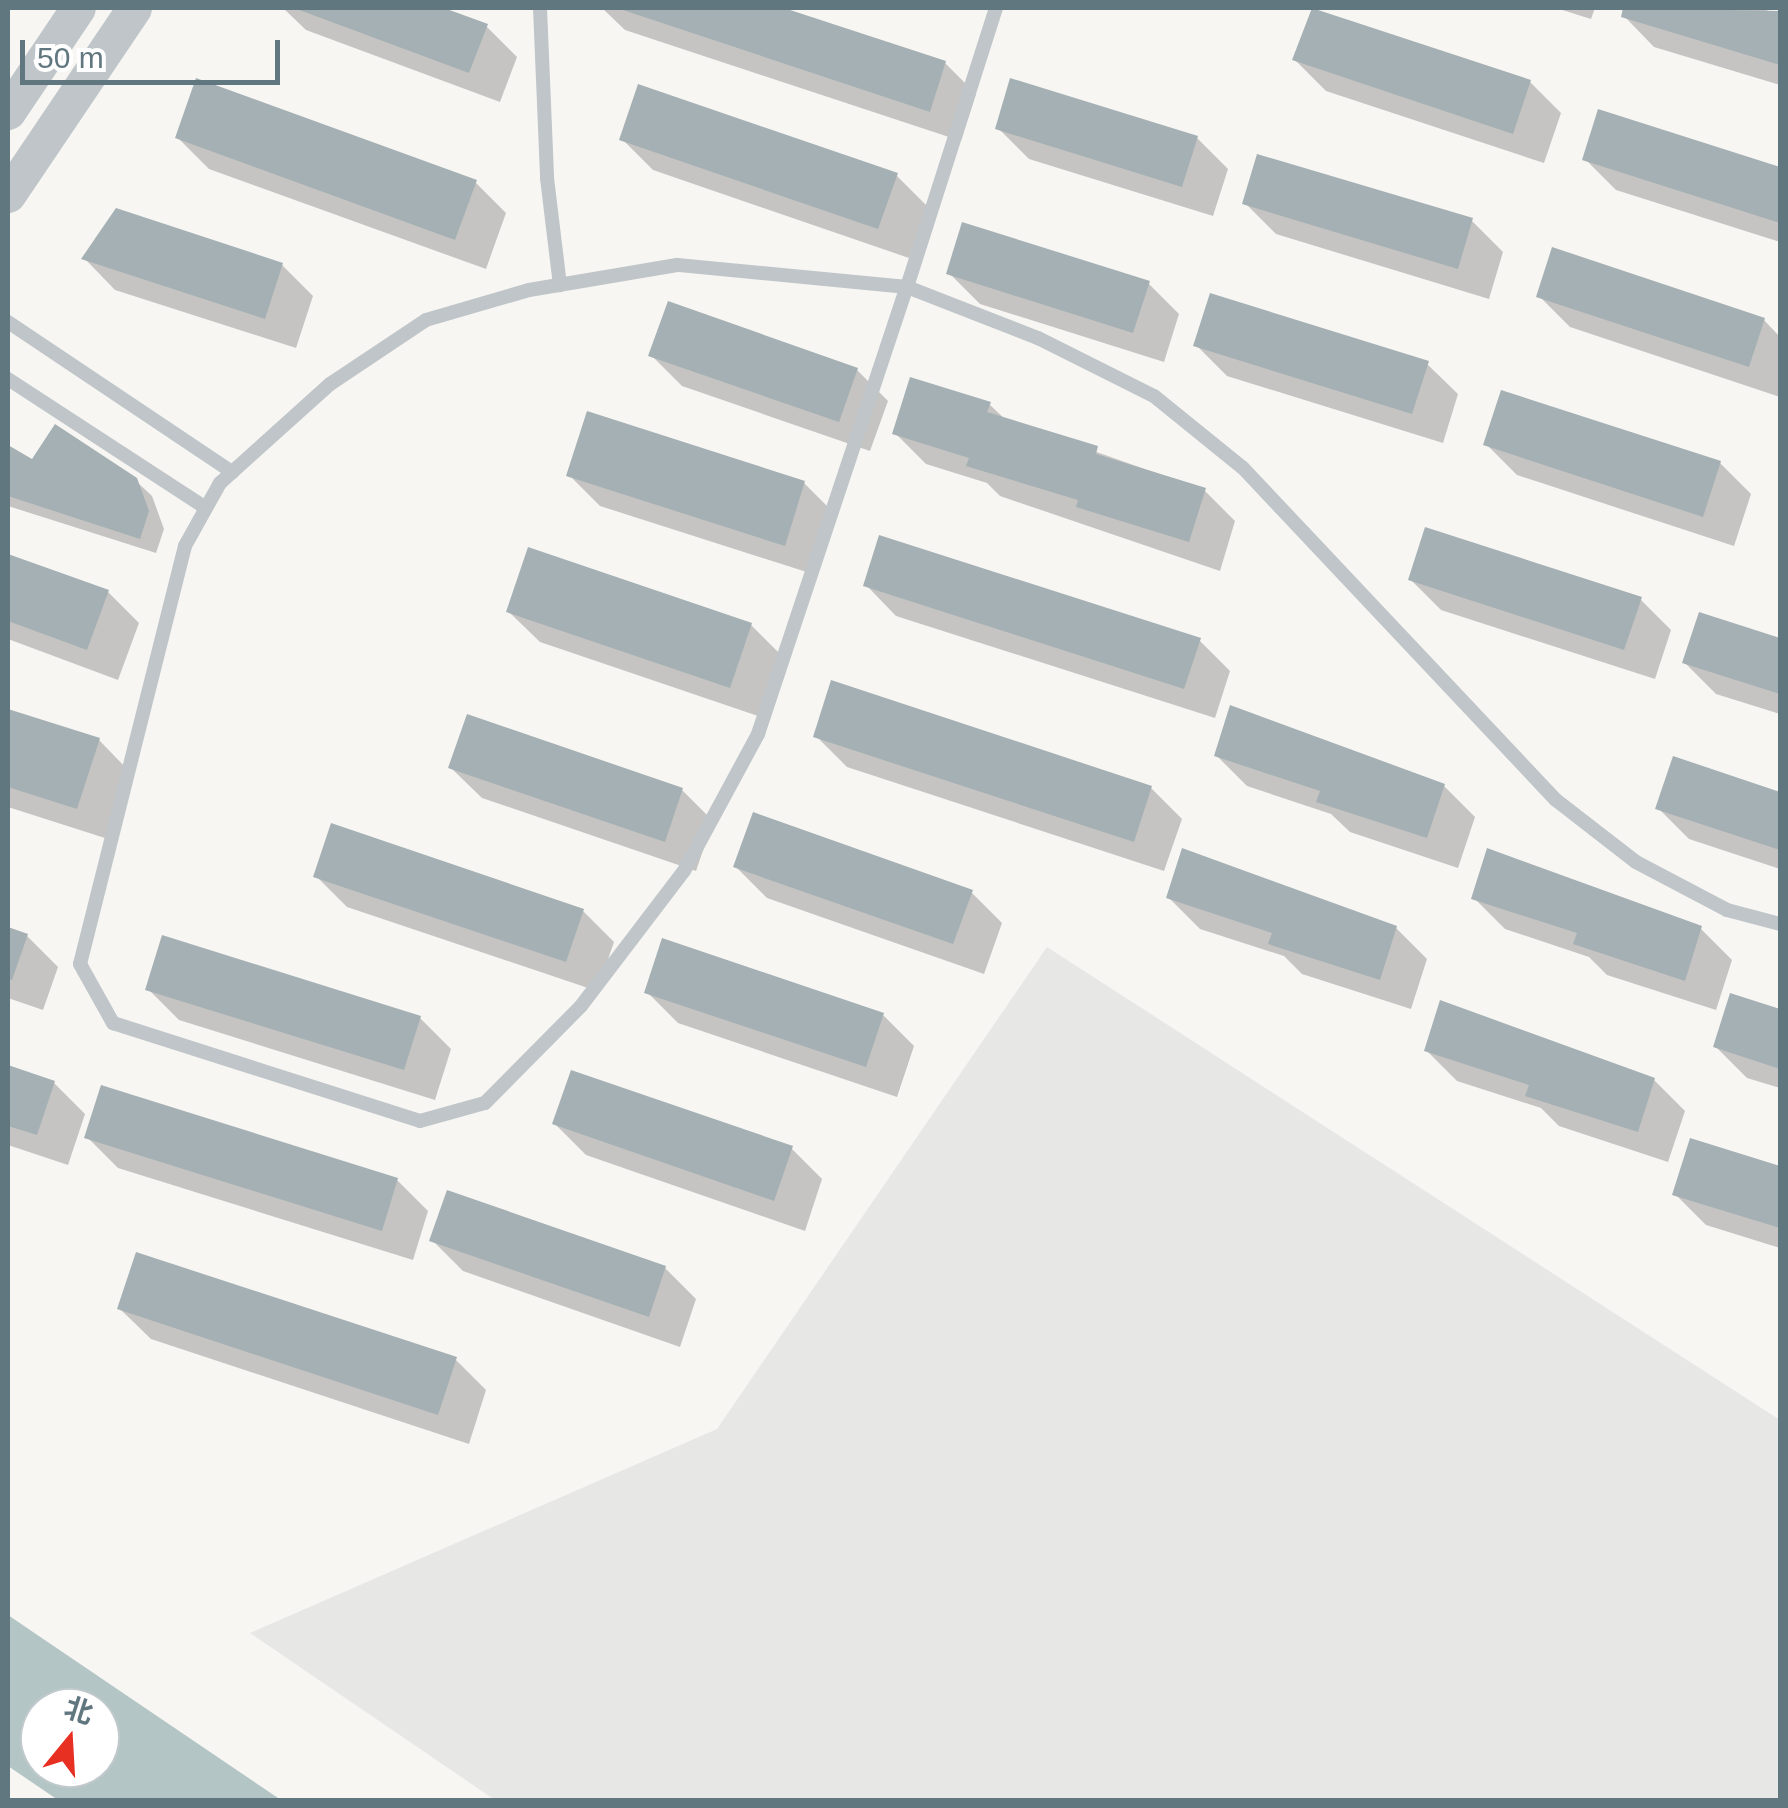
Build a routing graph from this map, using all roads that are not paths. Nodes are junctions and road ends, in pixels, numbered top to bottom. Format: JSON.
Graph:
{"nodes":[{"id":1,"x":78,"y":8,"type":"edge"},
{"id":2,"x":134,"y":8,"type":"edge"},
{"id":3,"x":540,"y":8,"type":"edge"},
{"id":4,"x":996,"y":8,"type":"edge"},
{"id":5,"x":8,"y":112,"type":"edge"},
{"id":6,"x":8,"y":194,"type":"edge"},
{"id":7,"x":560,"y":285,"type":"junction"},
{"id":8,"x":907,"y":288,"type":"junction"},
{"id":9,"x":8,"y":322,"type":"edge"},
{"id":10,"x":8,"y":378,"type":"edge"},
{"id":11,"x":232,"y":472,"type":"junction"},
{"id":12,"x":206,"y":508,"type":"junction"},
{"id":13,"x":1780,"y":924,"type":"edge"}],
"edges":[{"from":1,"to":5,"type":"street"},
{"from":2,"to":6,"type":"street"},
{"from":3,"to":7,"type":"lane"},
{"from":4,"to":8,"type":"lane"},
{"from":7,"to":8,"type":"lane"},
{"from":7,"to":11,"type":"lane"},
{"from":8,"to":12,"type":"lane"},
{"from":8,"to":13,"type":"lane"},
{"from":9,"to":11,"type":"lane"},
{"from":10,"to":12,"type":"lane"},
{"from":11,"to":12,"type":"lane"}]}
